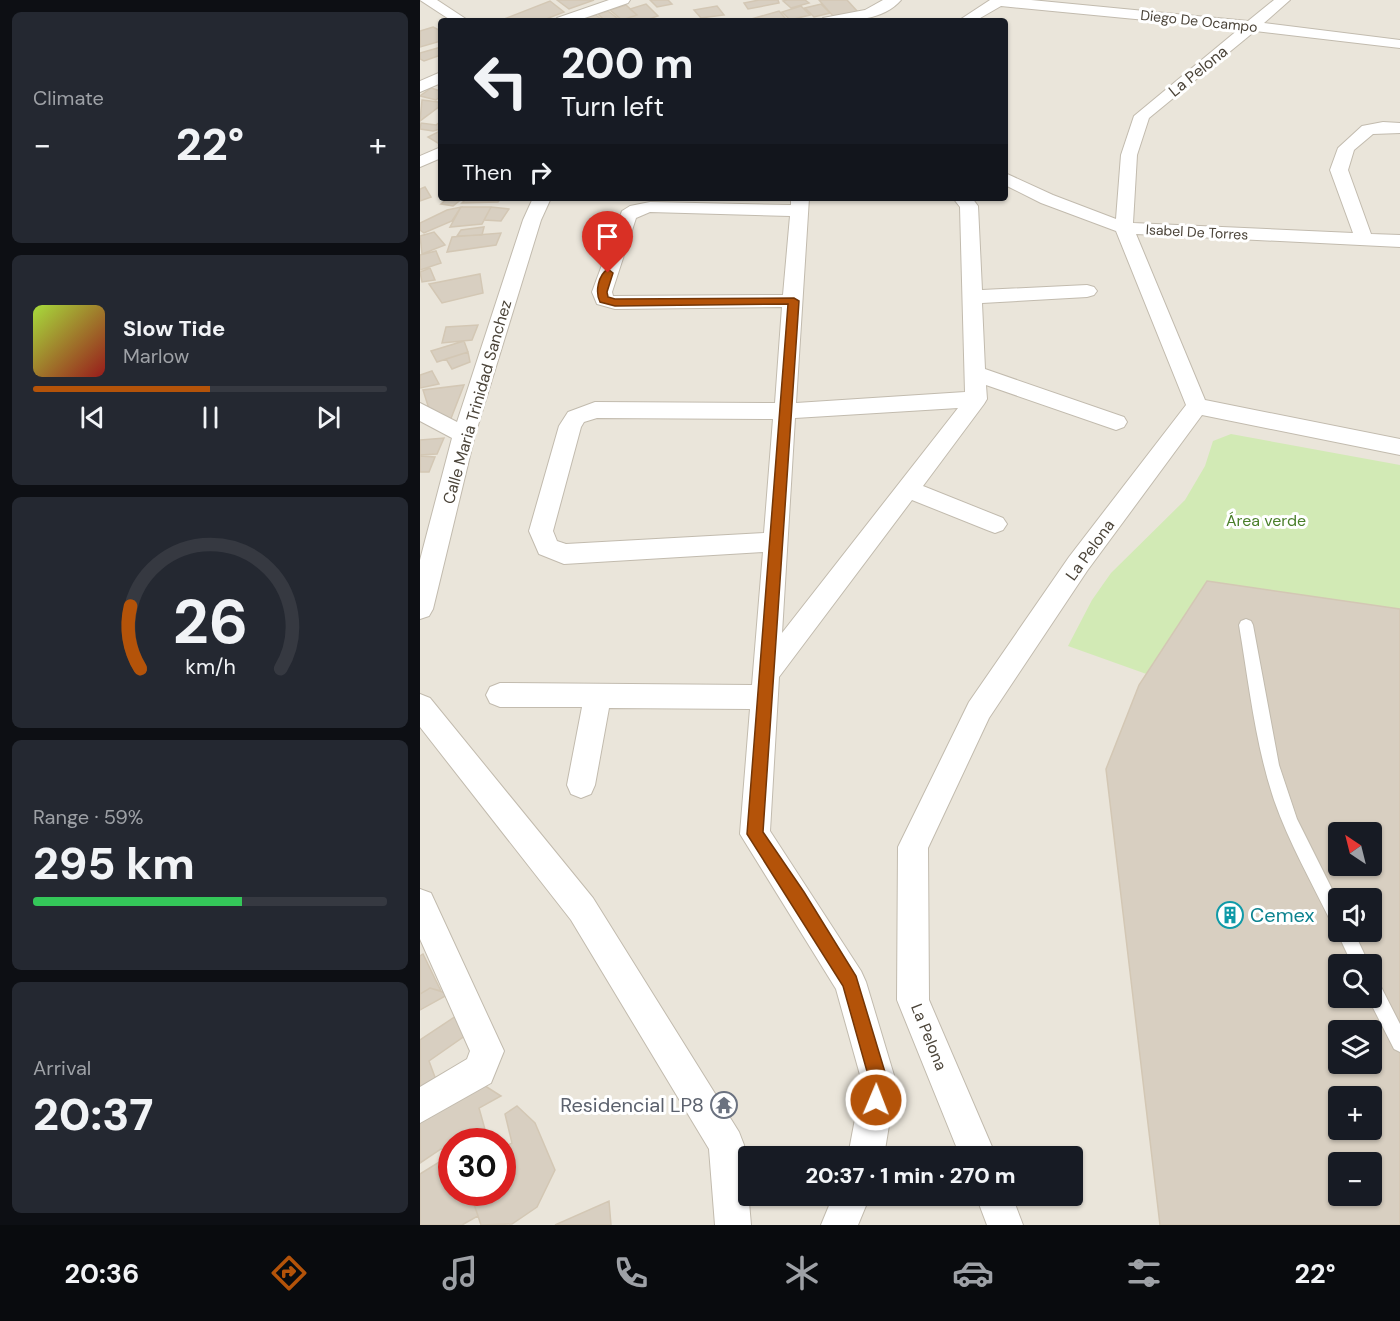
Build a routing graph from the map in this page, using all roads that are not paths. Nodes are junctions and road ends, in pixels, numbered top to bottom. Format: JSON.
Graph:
{"nodes":[{"id":1,"x":427,"y":0,"type":"edge"},
{"id":2,"x":623,"y":0,"type":"edge"},
{"id":3,"x":894,"y":0,"type":"edge"},
{"id":4,"x":1283,"y":0,"type":"edge"},
{"id":5,"x":999,"y":1,"type":"edge"},
{"id":6,"x":457,"y":18,"type":"edge"},
{"id":7,"x":571,"y":18,"type":"edge"},
{"id":8,"x":843,"y":18,"type":"edge"},
{"id":9,"x":970,"y":18,"type":"edge"},
{"id":10,"x":1253,"y":26,"type":"junction"},
{"id":11,"x":1400,"y":44,"type":"edge"},
{"id":12,"x":438,"y":78,"type":"edge"},
{"id":13,"x":420,"y":87,"type":"edge"},
{"id":14,"x":1400,"y":128,"type":"edge"},
{"id":15,"x":438,"y":153,"type":"edge"},
{"id":16,"x":420,"y":162,"type":"edge"},
{"id":17,"x":1008,"y":180,"type":"edge"},
{"id":18,"x":541,"y":201,"type":"edge"},
{"id":19,"x":965,"y":201,"type":"edge"},
{"id":20,"x":800,"y":204,"type":"edge"},
{"id":21,"x":1124,"y":228,"type":"junction"},
{"id":22,"x":1364,"y":239,"type":"junction"},
{"id":23,"x":1400,"y":241,"type":"edge"},
{"id":24,"x":1087,"y":291,"type":"dead end"},
{"id":25,"x":972,"y":297,"type":"junction"},
{"id":26,"x":794,"y":301,"type":"junction"},
{"id":27,"x":975,"y":374,"type":"junction"},
{"id":28,"x":976,"y":399,"type":"junction"},
{"id":29,"x":1197,"y":406,"type":"junction"},
{"id":30,"x":420,"y":411,"type":"edge"},
{"id":31,"x":786,"y":411,"type":"junction"},
{"id":32,"x":1116,"y":422,"type":"dead end"},
{"id":33,"x":464,"y":435,"type":"junction"},
{"id":34,"x":1400,"y":447,"type":"edge"},
{"id":35,"x":907,"y":489,"type":"junction"},
{"id":36,"x":995,"y":524,"type":"dead end"},
{"id":37,"x":776,"y":542,"type":"junction"},
{"id":38,"x":420,"y":609,"type":"edge"},
{"id":39,"x":1246,"y":625,"type":"dead end"},
{"id":40,"x":766,"y":685,"type":"junction"},
{"id":41,"x":500,"y":695,"type":"dead end"},
{"id":42,"x":598,"y":696,"type":"junction"},
{"id":43,"x":420,"y":706,"type":"edge"},
{"id":44,"x":581,"y":785,"type":"dead end"},
{"id":45,"x":1328,"y":898,"type":"edge"},
{"id":46,"x":420,"y":904,"type":"edge"},
{"id":47,"x":1382,"y":1007,"type":"edge"},
{"id":48,"x":1400,"y":1043,"type":"edge"},
{"id":49,"x":420,"y":1106,"type":"edge"},
{"id":50,"x":868,"y":1146,"type":"edge"},
{"id":51,"x":974,"y":1146,"type":"edge"},
{"id":52,"x":848,"y":1206,"type":"edge"},
{"id":53,"x":998,"y":1206,"type":"edge"},
{"id":54,"x":733,"y":1225,"type":"edge"},
{"id":55,"x":839,"y":1225,"type":"edge"},
{"id":56,"x":1005,"y":1225,"type":"edge"}],
"edges":[{"from":1,"to":6,"type":"street"},
{"from":2,"to":7,"type":"street"},
{"from":3,"to":8,"type":"street"},
{"from":4,"to":10,"type":"street","name":"La Pelona"},
{"from":5,"to":9,"type":"street"},
{"from":5,"to":10,"type":"street","name":"Diego De Ocampo"},
{"from":10,"to":11,"type":"street","name":"Diego De Ocampo"},
{"from":10,"to":21,"type":"street","name":"La Pelona"},
{"from":12,"to":13,"type":"street"},
{"from":14,"to":22,"type":"street"},
{"from":15,"to":16,"type":"street"},
{"from":17,"to":21,"type":"street","name":"Isabel De Torres"},
{"from":18,"to":33,"type":"street","name":"Calle Maria Trinidad Sanchez"},
{"from":19,"to":25,"type":"street"},
{"from":20,"to":26,"type":"street"},
{"from":20,"to":26,"type":"street"},
{"from":21,"to":22,"type":"street","name":"Isabel De Torres"},
{"from":21,"to":29,"type":"street","name":"La Pelona"},
{"from":22,"to":23,"type":"street","name":"Isabel De Torres"},
{"from":24,"to":25,"type":"street"},
{"from":25,"to":27,"type":"street"},
{"from":26,"to":31,"type":"street"},
{"from":27,"to":28,"type":"street"},
{"from":27,"to":32,"type":"street"},
{"from":28,"to":31,"type":"street"},
{"from":28,"to":35,"type":"street"},
{"from":29,"to":34,"type":"street"},
{"from":29,"to":51,"type":"street","name":"La Pelona"},
{"from":30,"to":33,"type":"street"},
{"from":31,"to":37,"type":"street"},
{"from":31,"to":37,"type":"street"},
{"from":33,"to":38,"type":"street","name":"Calle Maria Trinidad Sanchez"},
{"from":35,"to":36,"type":"street"},
{"from":35,"to":40,"type":"street"},
{"from":37,"to":40,"type":"street"},
{"from":39,"to":45,"type":"lane"},
{"from":40,"to":42,"type":"street"},
{"from":40,"to":50,"type":"street"},
{"from":41,"to":42,"type":"street"},
{"from":42,"to":44,"type":"street"},
{"from":43,"to":54,"type":"street"},
{"from":46,"to":49,"type":"street"},
{"from":47,"to":48,"type":"lane"},
{"from":52,"to":55,"type":"street"},
{"from":53,"to":56,"type":"street"}]}
